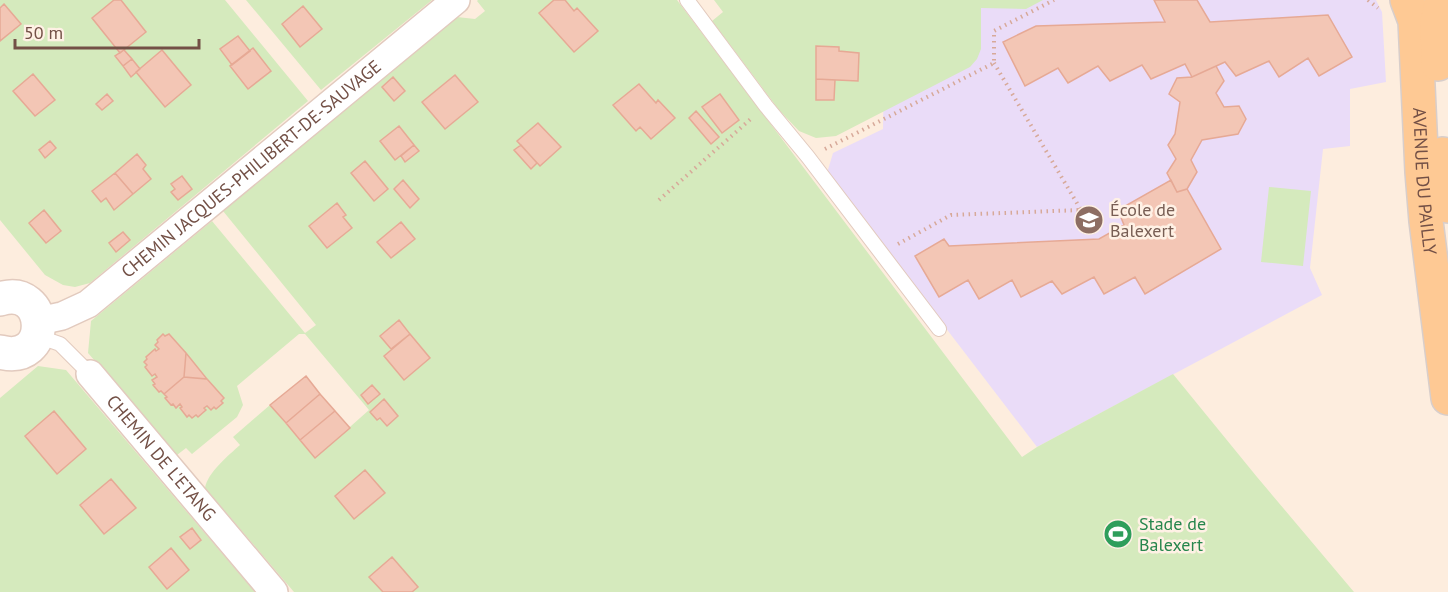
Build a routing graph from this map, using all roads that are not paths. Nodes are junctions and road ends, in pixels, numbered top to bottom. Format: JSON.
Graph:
{"nodes":[{"id":1,"x":456,"y":0,"type":"edge"},
{"id":2,"x":687,"y":0,"type":"edge"},
{"id":3,"x":1442,"y":0,"type":"edge"},
{"id":4,"x":1392,"y":4,"type":"edge"},
{"id":5,"x":1448,"y":206,"type":"edge"},
{"id":6,"x":1,"y":295,"type":"edge"},
{"id":7,"x":38,"y":329,"type":"junction"},
{"id":8,"x":939,"y":330,"type":"dead end"},
{"id":9,"x":0,"y":352,"type":"edge"},
{"id":10,"x":90,"y":374,"type":"joint"},
{"id":11,"x":1448,"y":398,"type":"edge"},
{"id":12,"x":274,"y":592,"type":"edge"}],
"edges":[{"from":1,"to":7,"type":"street","name":"CHEMIN JACQUES-PHILIBERT-DE-SAUVAGE"},
{"from":2,"to":8,"type":"lane"},
{"from":3,"to":5,"type":"main road","name":"AVENUE DU PAILLY"},
{"from":4,"to":11,"type":"main road","name":"AVENUE DU PAILLY"},
{"from":6,"to":7,"type":"street"},
{"from":7,"to":9,"type":"street"},
{"from":7,"to":10,"type":"lane","name":"CHEMIN DE L'ETANG"},
{"from":10,"to":12,"type":"street","name":"CHEMIN DE L'ETANG"}]}
